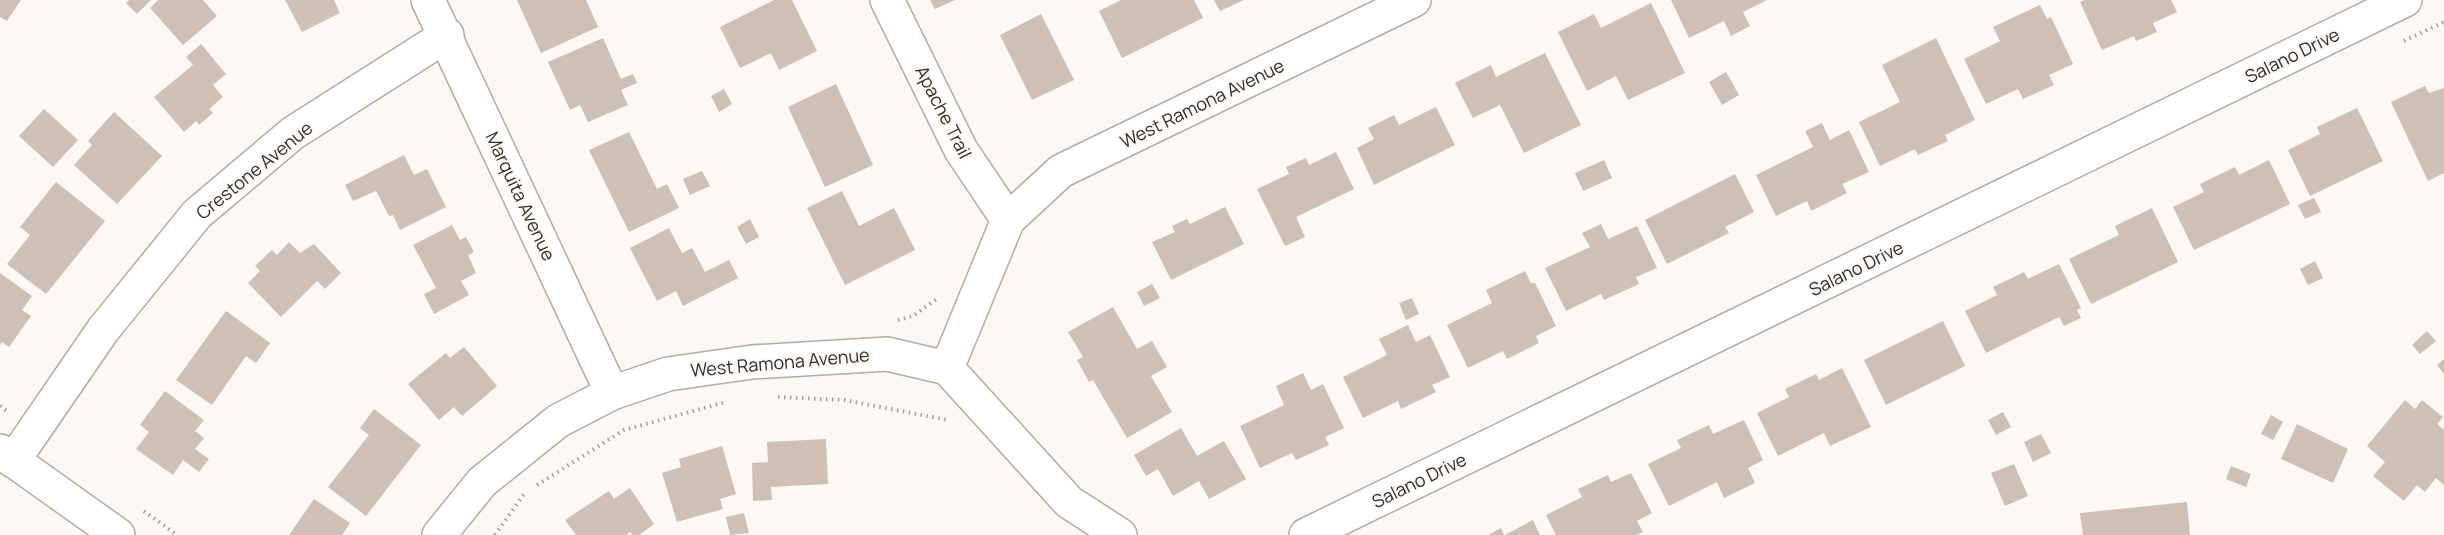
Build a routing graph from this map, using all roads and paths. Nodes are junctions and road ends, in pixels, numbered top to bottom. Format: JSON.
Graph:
{"nodes":[{"id":1,"x":428,"y":0,"type":"edge"},
{"id":2,"x":887,"y":0,"type":"edge"},
{"id":3,"x":1414,"y":0,"type":"edge"},
{"id":4,"x":2386,"y":4,"type":"edge"},
{"id":5,"x":447,"y":35,"type":"junction"},
{"id":6,"x":1008,"y":220,"type":"junction"},
{"id":7,"x":944,"y":293,"type":"dead end"},
{"id":8,"x":891,"y":322,"type":"dead end"},
{"id":9,"x":947,"y":368,"type":"junction"},
{"id":10,"x":612,"y":393,"type":"junction"},
{"id":11,"x":773,"y":397,"type":"dead end"},
{"id":12,"x":727,"y":402,"type":"dead end"},
{"id":13,"x":958,"y":422,"type":"dead end"},
{"id":14,"x":6,"y":456,"type":"edge"},
{"id":15,"x":535,"y":486,"type":"dead end"},
{"id":16,"x":525,"y":492,"type":"dead end"},
{"id":17,"x":115,"y":534,"type":"edge"},
{"id":18,"x":439,"y":535,"type":"edge"},
{"id":19,"x":495,"y":535,"type":"edge"},
{"id":20,"x":1120,"y":535,"type":"edge"},
{"id":21,"x":1306,"y":535,"type":"edge"}],
"edges":[{"from":1,"to":5,"type":"street","name":"Marquita Avenue"},
{"from":2,"to":6,"type":"street","name":"Apache Trail"},
{"from":3,"to":6,"type":"street","name":"West Ramona Avenue"},
{"from":4,"to":21,"type":"street","name":"Salano Drive"},
{"from":5,"to":10,"type":"street","name":"Marquita Avenue"},
{"from":5,"to":14,"type":"street","name":"Crestone Avenue"},
{"from":6,"to":9,"type":"street","name":"West Ramona Avenue"},
{"from":7,"to":8,"type":"path"},
{"from":9,"to":10,"type":"street","name":"West Ramona Avenue"},
{"from":9,"to":20,"type":"street"},
{"from":10,"to":18,"type":"street","name":"West Ramona Avenue"},
{"from":11,"to":13,"type":"path"},
{"from":12,"to":15,"type":"path"},
{"from":14,"to":17,"type":"street"},
{"from":16,"to":19,"type":"path"}]}
